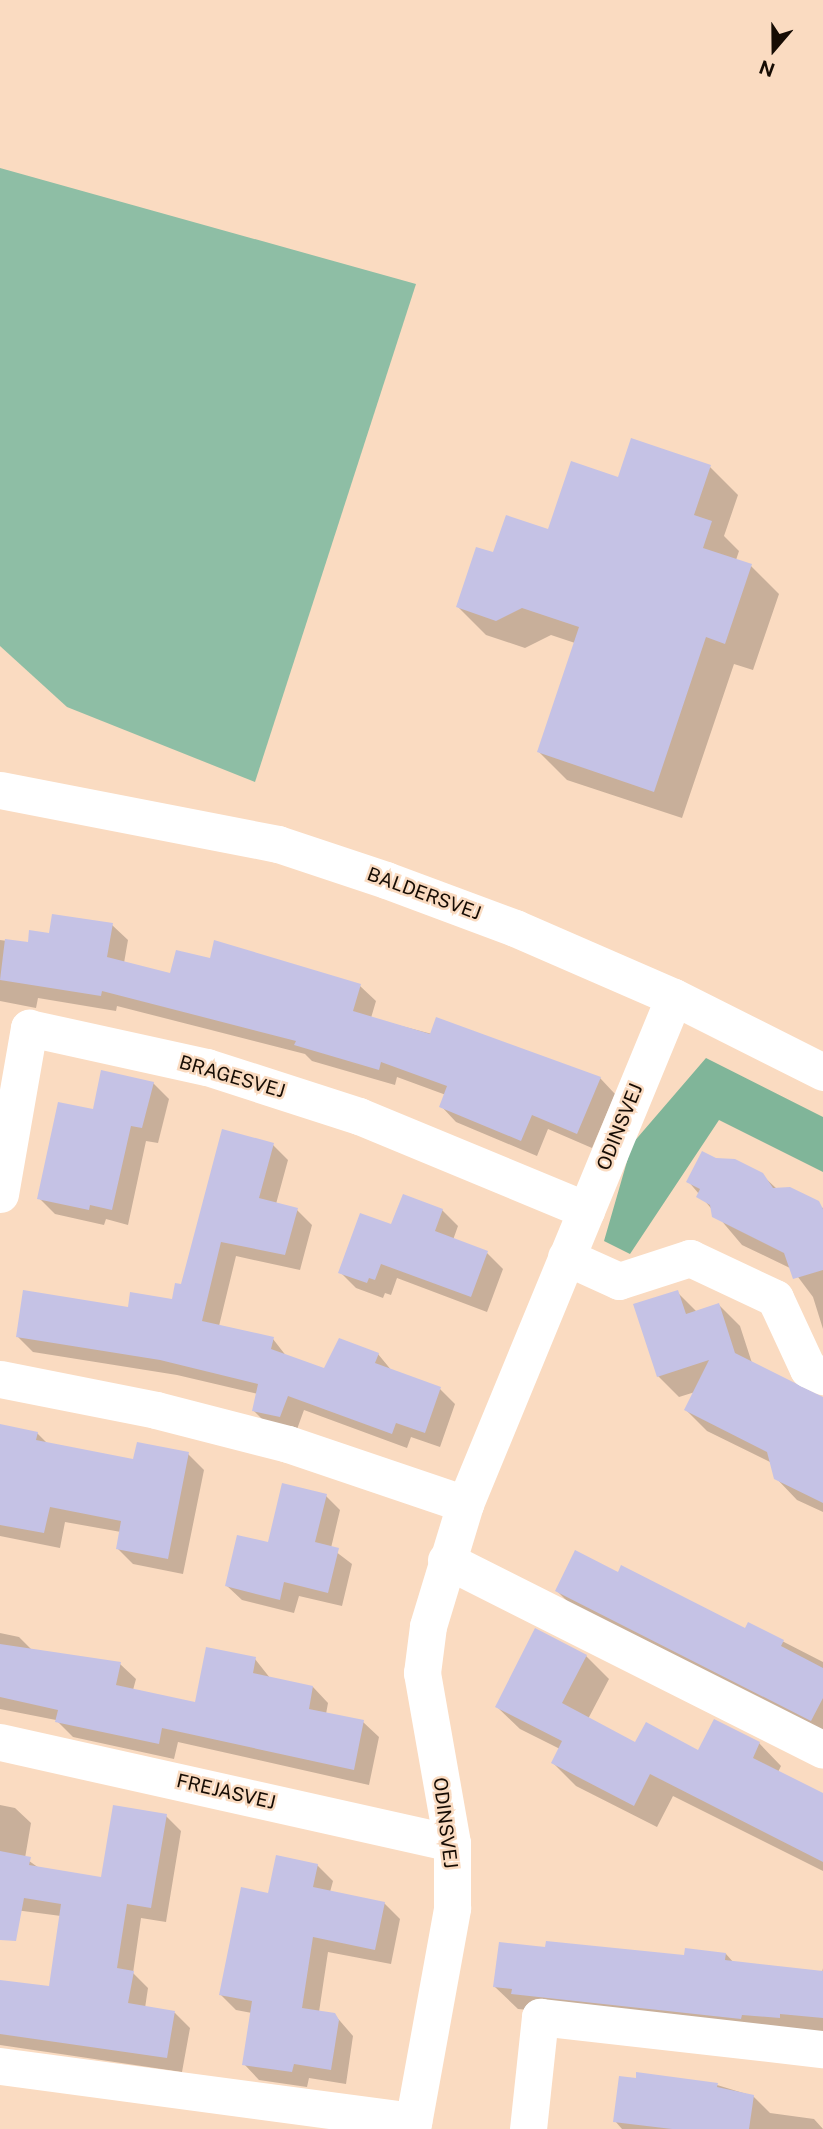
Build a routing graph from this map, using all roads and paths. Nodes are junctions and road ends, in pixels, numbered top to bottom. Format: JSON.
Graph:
{"nodes":[{"id":1,"x":0,"y":790,"type":"edge"},
{"id":2,"x":674,"y":997,"type":"junction"},
{"id":3,"x":823,"y":1072,"type":"edge"},
{"id":4,"x":0,"y":1194,"type":"edge"},
{"id":5,"x":586,"y":1210,"type":"junction"},
{"id":6,"x":566,"y":1257,"type":"junction"},
{"id":7,"x":823,"y":1376,"type":"edge"},
{"id":8,"x":0,"y":1379,"type":"edge"},
{"id":9,"x":465,"y":1504,"type":"junction"},
{"id":10,"x":446,"y":1560,"type":"junction"},
{"id":11,"x":0,"y":1742,"type":"edge"},
{"id":12,"x":823,"y":1750,"type":"edge"},
{"id":13,"x":452,"y":1843,"type":"junction"},
{"id":14,"x":823,"y":2049,"type":"edge"},
{"id":15,"x":0,"y":2066,"type":"edge"},
{"id":16,"x":413,"y":2125,"type":"edge"},
{"id":17,"x":528,"y":2129,"type":"edge"}],
"edges":[{"from":1,"to":2,"type":"street","name":"BALDERSVEJ"},
{"from":2,"to":3,"type":"street","name":"BALDERSVEJ"},
{"from":2,"to":5,"type":"street","name":"ODINSVEJ"},
{"from":4,"to":5,"type":"street","name":"BRAGESVEJ"},
{"from":5,"to":6,"type":"street","name":"ODINSVEJ"},
{"from":6,"to":7,"type":"street"},
{"from":6,"to":9,"type":"street","name":"ODINSVEJ"},
{"from":8,"to":9,"type":"street"},
{"from":9,"to":10,"type":"street","name":"ODINSVEJ"},
{"from":10,"to":12,"type":"street"},
{"from":10,"to":13,"type":"street","name":"ODINSVEJ"},
{"from":11,"to":13,"type":"street","name":"FREJASVEJ"},
{"from":13,"to":16,"type":"street","name":"ODINSVEJ"},
{"from":14,"to":17,"type":"street"},
{"from":15,"to":16,"type":"street"}]}
